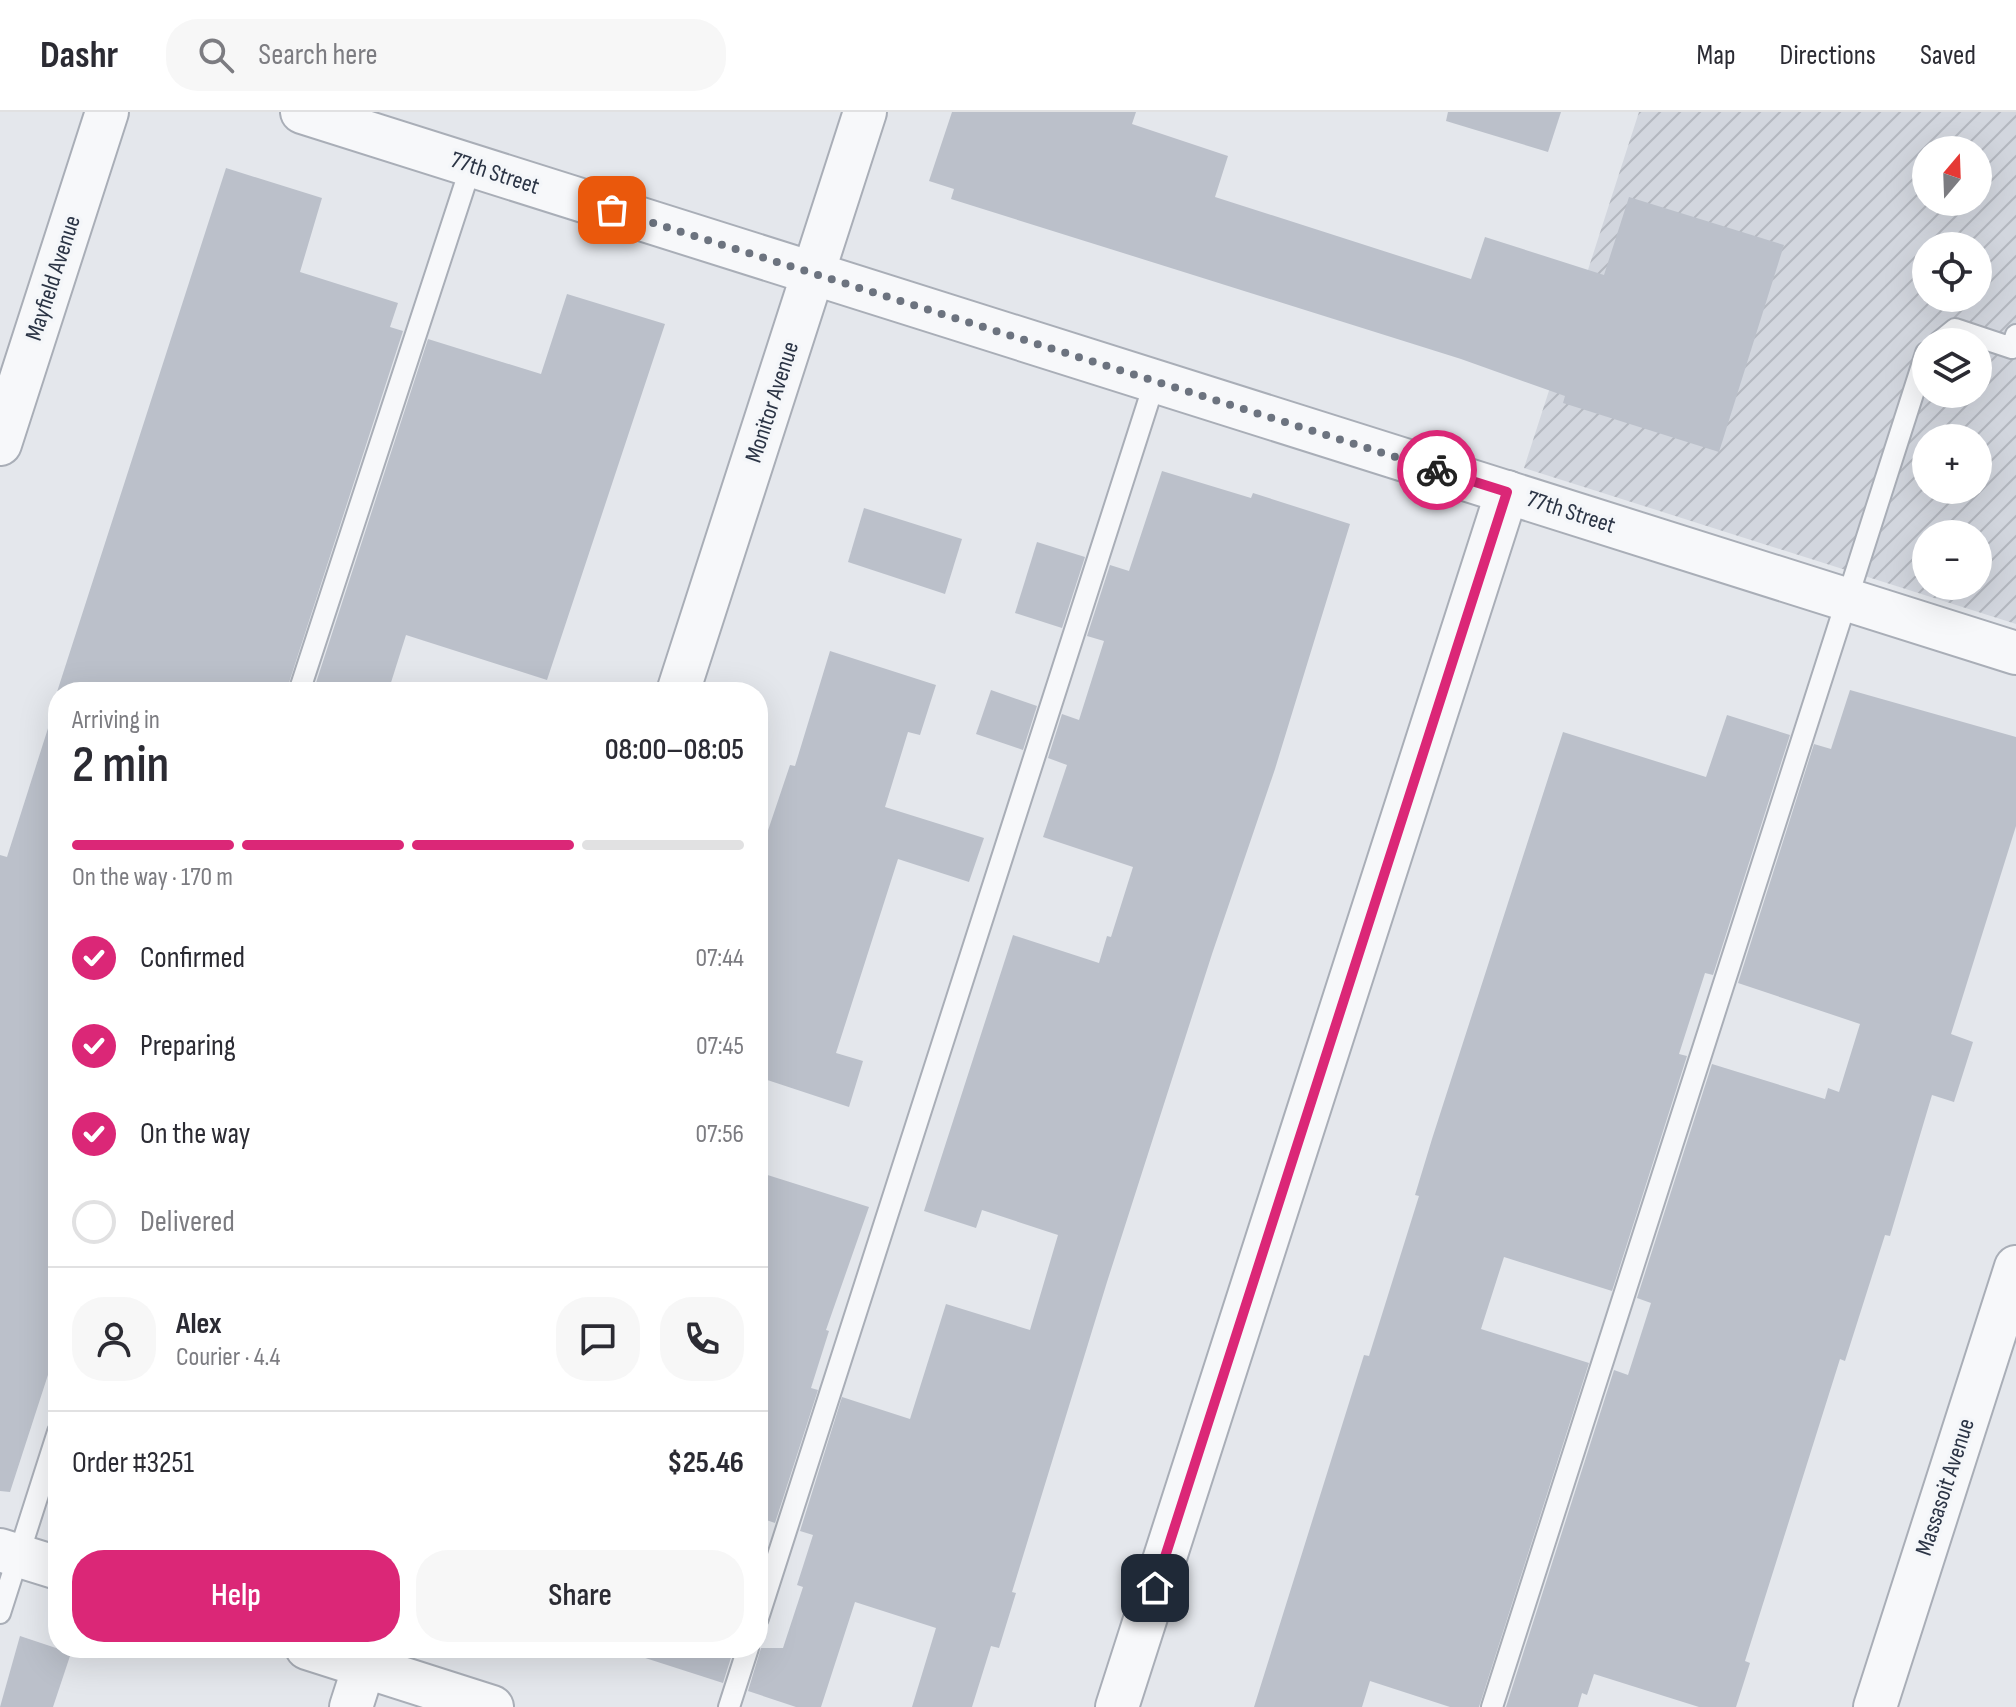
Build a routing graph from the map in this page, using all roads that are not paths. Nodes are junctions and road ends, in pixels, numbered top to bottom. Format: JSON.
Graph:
{"nodes":[{"id":1,"x":107,"y":112,"type":"edge"},
{"id":2,"x":302,"y":112,"type":"edge"},
{"id":3,"x":865,"y":112,"type":"edge"},
{"id":4,"x":471,"y":166,"type":"junction"},
{"id":5,"x":814,"y":274,"type":"junction"},
{"id":6,"x":2016,"y":335,"type":"edge"},
{"id":7,"x":1992,"y":341,"type":"edge"},
{"id":8,"x":1155,"y":381,"type":"junction"},
{"id":9,"x":1912,"y":397,"type":"edge"},
{"id":10,"x":0,"y":444,"type":"edge"},
{"id":11,"x":1507,"y":492,"type":"junction"},
{"id":12,"x":1847,"y":600,"type":"junction"},
{"id":13,"x":2016,"y":653,"type":"edge"},
{"id":14,"x":302,"y":682,"type":"edge"},
{"id":15,"x":681,"y":682,"type":"edge"},
{"id":16,"x":2016,"y":1267,"type":"edge"},
{"id":17,"x":48,"y":1457,"type":"edge"},
{"id":18,"x":9,"y":1553,"type":"edge"},
{"id":19,"x":48,"y":1565,"type":"edge"},
{"id":20,"x":768,"y":1587,"type":"edge"},
{"id":21,"x":0,"y":1613,"type":"edge"},
{"id":22,"x":367,"y":1658,"type":"edge"},
{"id":23,"x":370,"y":1658,"type":"edge"},
{"id":24,"x":745,"y":1658,"type":"edge"},
{"id":25,"x":351,"y":1707,"type":"edge"},
{"id":26,"x":492,"y":1707,"type":"edge"},
{"id":27,"x":729,"y":1707,"type":"edge"},
{"id":28,"x":1117,"y":1707,"type":"edge"},
{"id":29,"x":1492,"y":1707,"type":"edge"},
{"id":30,"x":1875,"y":1707,"type":"edge"}],
"edges":[{"from":1,"to":10,"type":"street","name":"Mayfield Avenue"},
{"from":2,"to":4,"type":"street","name":"77th Street"},
{"from":3,"to":5,"type":"street","name":"Monitor Avenue"},
{"from":4,"to":5,"type":"street","name":"77th Street"},
{"from":4,"to":14,"type":"lane"},
{"from":5,"to":8,"type":"street","name":"77th Street"},
{"from":5,"to":15,"type":"street","name":"Monitor Avenue"},
{"from":6,"to":7,"type":"lane"},
{"from":8,"to":11,"type":"street","name":"77th Street"},
{"from":8,"to":20,"type":"lane"},
{"from":9,"to":12,"type":"lane"},
{"from":11,"to":12,"type":"street","name":"77th Street"},
{"from":11,"to":28,"type":"street"},
{"from":12,"to":13,"type":"street","name":"77th Street"},
{"from":12,"to":29,"type":"lane"},
{"from":16,"to":30,"type":"street","name":"Massasoit Avenue"},
{"from":17,"to":18,"type":"lane"},
{"from":18,"to":19,"type":"street"},
{"from":18,"to":21,"type":"lane"},
{"from":22,"to":25,"type":"street"},
{"from":23,"to":26,"type":"street"},
{"from":24,"to":27,"type":"lane"}]}
